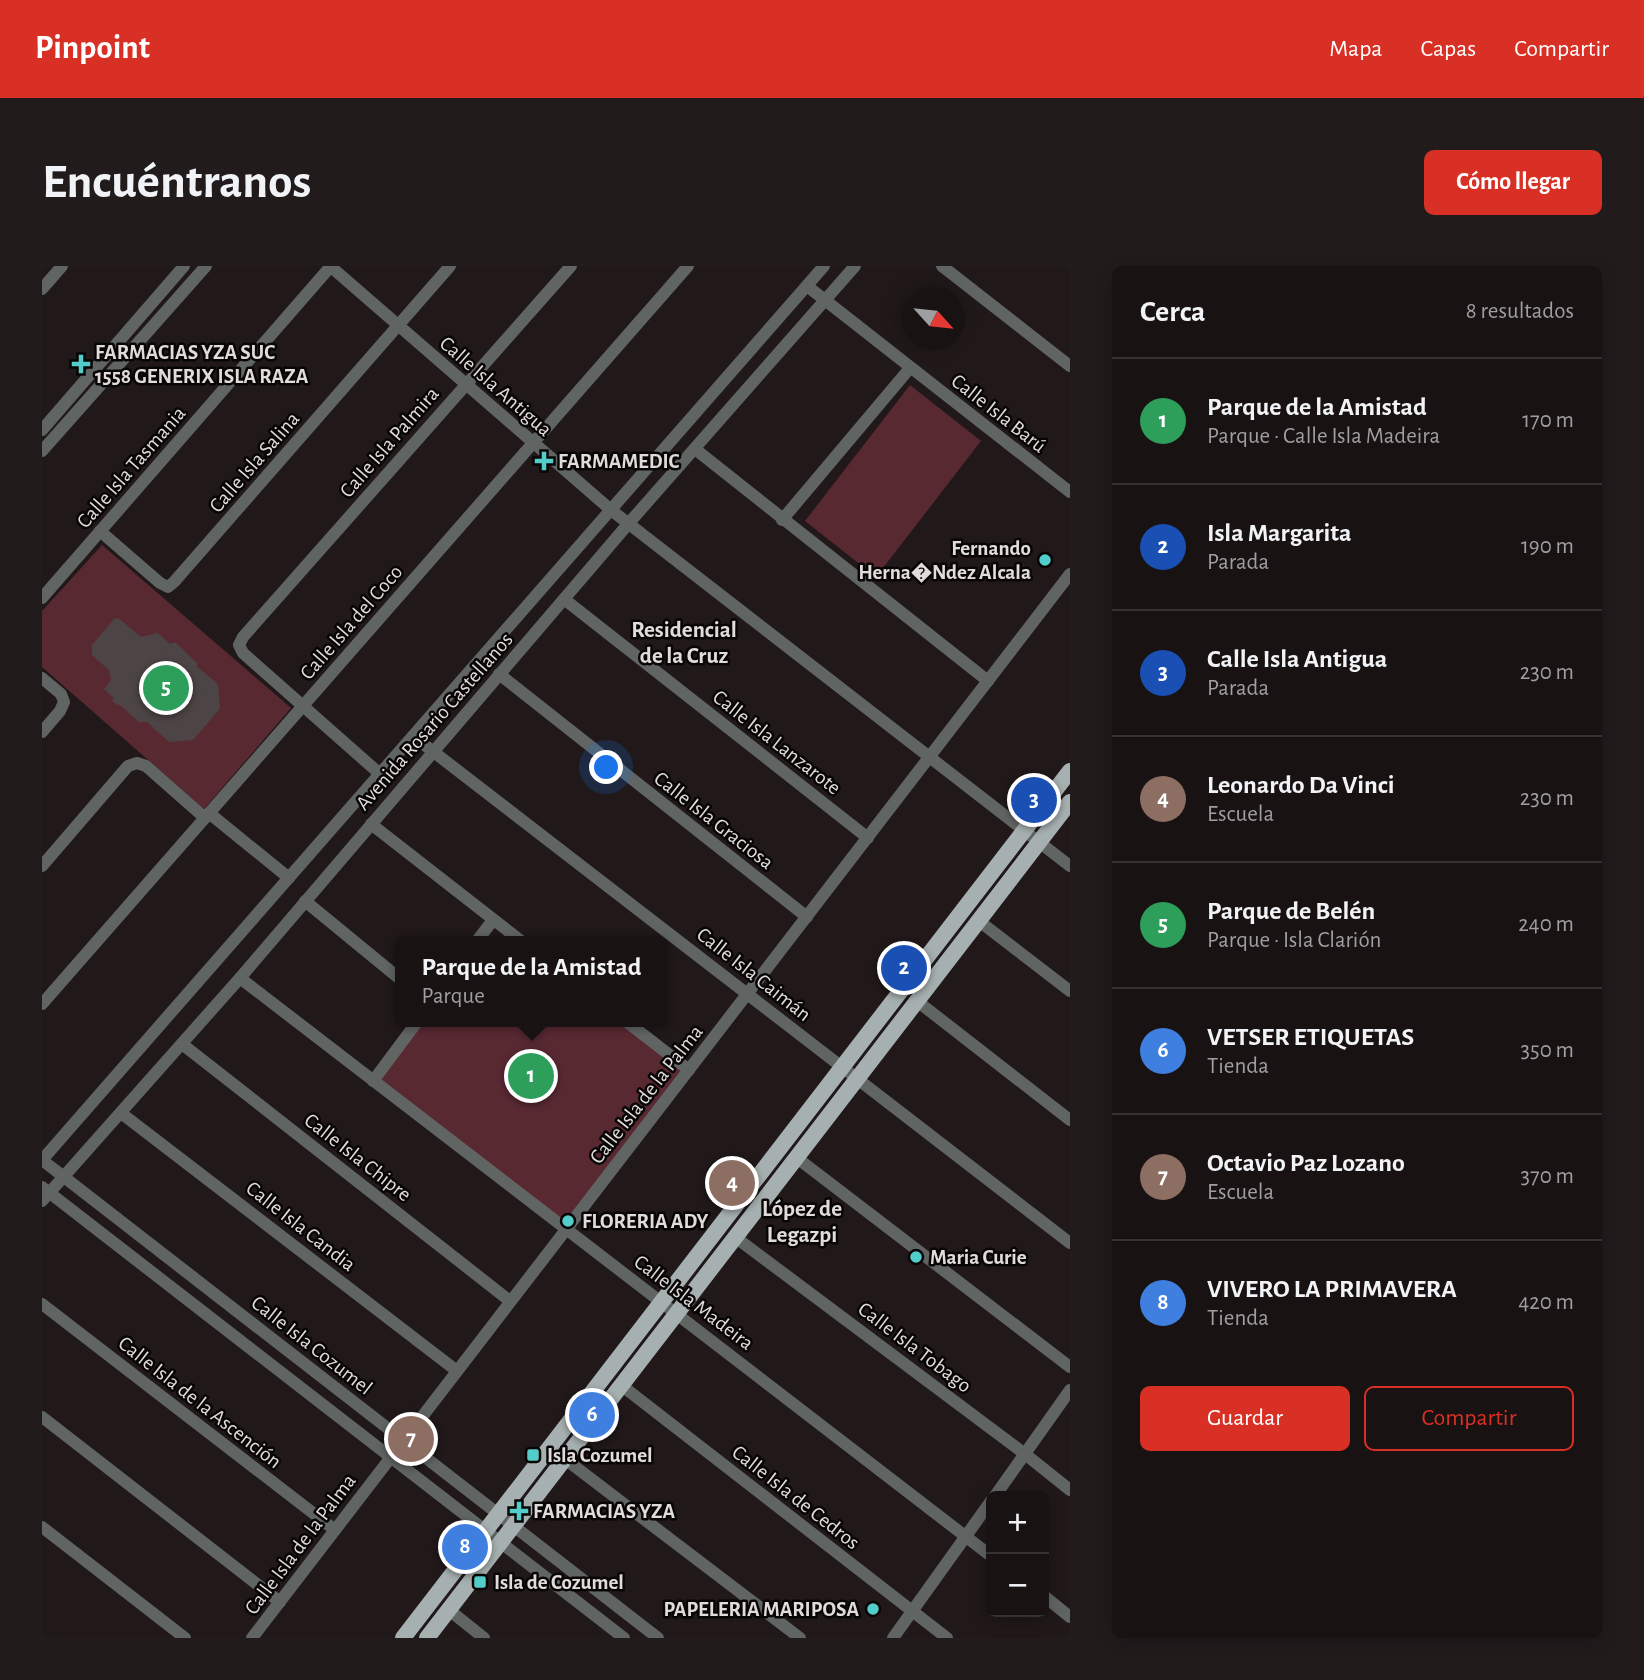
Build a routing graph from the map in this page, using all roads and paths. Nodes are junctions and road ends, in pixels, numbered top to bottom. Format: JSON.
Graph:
{"nodes":[{"id":1,"x":62,"y":266,"type":"edge"},
{"id":2,"x":184,"y":266,"type":"edge"},
{"id":3,"x":206,"y":266,"type":"edge"},
{"id":4,"x":331,"y":266,"type":"edge"},
{"id":5,"x":450,"y":266,"type":"edge"},
{"id":6,"x":571,"y":266,"type":"edge"},
{"id":7,"x":688,"y":266,"type":"edge"},
{"id":8,"x":824,"y":266,"type":"edge"},
{"id":9,"x":855,"y":266,"type":"edge"},
{"id":10,"x":942,"y":266,"type":"edge"},
{"id":11,"x":807,"y":286,"type":"junction"},
{"id":12,"x":42,"y":289,"type":"edge"},
{"id":13,"x":826,"y":300,"type":"junction"},
{"id":14,"x":398,"y":325,"type":"junction"},
{"id":15,"x":1070,"y":366,"type":"edge"},
{"id":16,"x":910,"y":368,"type":"junction"},
{"id":17,"x":465,"y":385,"type":"junction"},
{"id":18,"x":42,"y":430,"type":"edge"},
{"id":19,"x":533,"y":444,"type":"junction"},
{"id":20,"x":695,"y":449,"type":"junction"},
{"id":21,"x":42,"y":451,"type":"edge"},
{"id":22,"x":1070,"y":492,"type":"edge"},
{"id":23,"x":611,"y":510,"type":"junction"},
{"id":24,"x":782,"y":520,"type":"junction"},
{"id":25,"x":629,"y":523,"type":"junction"},
{"id":26,"x":100,"y":531,"type":"junction"},
{"id":27,"x":1070,"y":574,"type":"edge"},
{"id":28,"x":42,"y":598,"type":"edge"},
{"id":29,"x":564,"y":599,"type":"junction"},
{"id":30,"x":499,"y":674,"type":"junction"},
{"id":31,"x":42,"y":678,"type":"edge"},
{"id":32,"x":988,"y":681,"type":"junction"},
{"id":33,"x":302,"y":707,"type":"junction"},
{"id":34,"x":42,"y":732,"type":"edge"},
{"id":35,"x":413,"y":736,"type":"junction"},
{"id":36,"x":434,"y":750,"type":"junction"},
{"id":37,"x":929,"y":758,"type":"junction"},
{"id":38,"x":1070,"y":771,"type":"edge"},
{"id":39,"x":380,"y":774,"type":"junction"},
{"id":40,"x":1070,"y":802,"type":"edge"},
{"id":41,"x":207,"y":816,"type":"junction"},
{"id":42,"x":371,"y":824,"type":"junction"},
{"id":43,"x":1024,"y":831,"type":"junction"},
{"id":44,"x":868,"y":838,"type":"junction"},
{"id":45,"x":1039,"y":842,"type":"junction"},
{"id":46,"x":42,"y":866,"type":"edge"},
{"id":47,"x":1070,"y":866,"type":"edge"},
{"id":48,"x":289,"y":878,"type":"junction"},
{"id":49,"x":305,"y":901,"type":"junction"},
{"id":50,"x":807,"y":917,"type":"junction"},
{"id":51,"x":493,"y":920,"type":"junction"},
{"id":52,"x":979,"y":921,"type":"junction"},
{"id":53,"x":481,"y":936,"type":"edge"},
{"id":54,"x":514,"y":936,"type":"edge"},
{"id":55,"x":395,"y":975,"type":"edge"},
{"id":56,"x":240,"y":978,"type":"junction"},
{"id":57,"x":1070,"y":991,"type":"edge"},
{"id":58,"x":748,"y":994,"type":"junction"},
{"id":59,"x":917,"y":1001,"type":"junction"},
{"id":60,"x":42,"y":1004,"type":"edge"},
{"id":61,"x":413,"y":1027,"type":"edge"},
{"id":62,"x":633,"y":1027,"type":"edge"},
{"id":63,"x":182,"y":1044,"type":"junction"},
{"id":64,"x":842,"y":1067,"type":"junction"},
{"id":65,"x":689,"y":1070,"type":"junction"},
{"id":66,"x":857,"y":1079,"type":"junction"},
{"id":67,"x":373,"y":1081,"type":"junction"},
{"id":68,"x":121,"y":1113,"type":"junction"},
{"id":69,"x":1070,"y":1120,"type":"edge"},
{"id":70,"x":797,"y":1158,"type":"junction"},
{"id":71,"x":42,"y":1160,"type":"edge"},
{"id":72,"x":64,"y":1177,"type":"junction"},
{"id":73,"x":45,"y":1194,"type":"edge"},
{"id":74,"x":566,"y":1229,"type":"junction"},
{"id":75,"x":735,"y":1237,"type":"junction"},
{"id":76,"x":1070,"y":1243,"type":"edge"},
{"id":77,"x":510,"y":1301,"type":"junction"},
{"id":78,"x":662,"y":1302,"type":"junction"},
{"id":79,"x":42,"y":1304,"type":"edge"},
{"id":80,"x":677,"y":1313,"type":"junction"},
{"id":81,"x":1070,"y":1367,"type":"edge"},
{"id":82,"x":457,"y":1371,"type":"junction"},
{"id":83,"x":621,"y":1385,"type":"junction"},
{"id":84,"x":1070,"y":1390,"type":"edge"},
{"id":85,"x":42,"y":1417,"type":"edge"},
{"id":86,"x":403,"y":1441,"type":"junction"},
{"id":87,"x":1025,"y":1454,"type":"junction"},
{"id":88,"x":389,"y":1458,"type":"junction"},
{"id":89,"x":565,"y":1459,"type":"junction"},
{"id":90,"x":1070,"y":1490,"type":"edge"},
{"id":91,"x":999,"y":1491,"type":"edge"},
{"id":92,"x":986,"y":1508,"type":"edge"},
{"id":93,"x":498,"y":1515,"type":"junction"},
{"id":94,"x":513,"y":1526,"type":"junction"},
{"id":95,"x":42,"y":1527,"type":"edge"},
{"id":96,"x":335,"y":1530,"type":"junction"},
{"id":97,"x":485,"y":1531,"type":"junction"},
{"id":98,"x":966,"y":1536,"type":"junction"},
{"id":99,"x":500,"y":1543,"type":"junction"},
{"id":100,"x":988,"y":1554,"type":"edge"},
{"id":101,"x":1049,"y":1600,"type":"edge"},
{"id":102,"x":279,"y":1602,"type":"junction"},
{"id":103,"x":449,"y":1610,"type":"junction"},
{"id":104,"x":912,"y":1611,"type":"junction"},
{"id":105,"x":1070,"y":1617,"type":"edge"},
{"id":106,"x":185,"y":1638,"type":"edge"},
{"id":107,"x":252,"y":1638,"type":"edge"},
{"id":108,"x":403,"y":1638,"type":"edge"},
{"id":109,"x":427,"y":1638,"type":"edge"},
{"id":110,"x":484,"y":1638,"type":"edge"},
{"id":111,"x":624,"y":1638,"type":"edge"},
{"id":112,"x":659,"y":1638,"type":"edge"},
{"id":113,"x":800,"y":1638,"type":"edge"},
{"id":114,"x":893,"y":1638,"type":"edge"},
{"id":115,"x":947,"y":1638,"type":"edge"}],
"edges":[{"from":1,"to":12,"type":"street"},
{"from":2,"to":18,"type":"street"},
{"from":3,"to":21,"type":"street"},
{"from":4,"to":14,"type":"street","name":"Calle Isla Antigua"},
{"from":4,"to":26,"type":"street","name":"Calle Isla Tasmania"},
{"from":5,"to":14,"type":"street","name":"Calle Isla Salina"},
{"from":6,"to":17,"type":"street","name":"Calle Isla Palmira"},
{"from":7,"to":19,"type":"street","name":"Calle Isla del Coco"},
{"from":8,"to":11,"type":"street","name":"Avenida Rosario Castellanos"},
{"from":9,"to":13,"type":"street","name":"Avenida Rosario Castellanos"},
{"from":10,"to":15,"type":"street"},
{"from":11,"to":13,"type":"street","name":"Calle Isla Barú"},
{"from":11,"to":23,"type":"street","name":"Avenida Rosario Castellanos"},
{"from":13,"to":16,"type":"street","name":"Calle Isla Barú"},
{"from":13,"to":20,"type":"street","name":"Avenida Rosario Castellanos"},
{"from":14,"to":17,"type":"street","name":"Calle Isla Antigua"},
{"from":14,"to":26,"type":"street","name":"Calle Isla Salina"},
{"from":16,"to":22,"type":"street","name":"Calle Isla Barú"},
{"from":16,"to":24,"type":"street"},
{"from":17,"to":19,"type":"street","name":"Calle Isla Antigua"},
{"from":17,"to":33,"type":"street","name":"Calle Isla Palmira"},
{"from":19,"to":23,"type":"street","name":"Calle Isla Antigua"},
{"from":19,"to":33,"type":"street","name":"Calle Isla del Coco"},
{"from":20,"to":24,"type":"street"},
{"from":20,"to":25,"type":"street","name":"Avenida Rosario Castellanos"},
{"from":23,"to":25,"type":"street","name":"Calle Isla Antigua"},
{"from":23,"to":35,"type":"street","name":"Avenida Rosario Castellanos"},
{"from":24,"to":32,"type":"street"},
{"from":25,"to":29,"type":"street","name":"Avenida Rosario Castellanos"},
{"from":25,"to":37,"type":"street","name":"Calle Isla Antigua"},
{"from":26,"to":28,"type":"street","name":"Calle Isla Tasmania"},
{"from":27,"to":32,"type":"street","name":"Calle Isla de la Palma"},
{"from":29,"to":30,"type":"street","name":"Avenida Rosario Castellanos"},
{"from":29,"to":44,"type":"street","name":"Calle Isla Lanzarote"},
{"from":30,"to":36,"type":"street","name":"Avenida Rosario Castellanos"},
{"from":30,"to":50,"type":"street","name":"Calle Isla Graciosa"},
{"from":31,"to":34,"type":"street"},
{"from":32,"to":37,"type":"street","name":"Calle Isla de la Palma"},
{"from":33,"to":39,"type":"street"},
{"from":33,"to":41,"type":"street","name":"Calle Isla del Coco"},
{"from":35,"to":36,"type":"street","name":"Calle Isla Caimán"},
{"from":35,"to":39,"type":"street","name":"Avenida Rosario Castellanos"},
{"from":36,"to":42,"type":"street","name":"Avenida Rosario Castellanos"},
{"from":36,"to":58,"type":"street","name":"Calle Isla Caimán"},
{"from":37,"to":43,"type":"street","name":"Calle Isla Antigua"},
{"from":37,"to":44,"type":"street","name":"Calle Isla de la Palma"},
{"from":38,"to":43,"type":"main road"},
{"from":39,"to":48,"type":"street","name":"Avenida Rosario Castellanos"},
{"from":40,"to":45,"type":"main road"},
{"from":41,"to":46,"type":"street"},
{"from":41,"to":48,"type":"street"},
{"from":41,"to":60,"type":"street","name":"Calle Isla del Coco"},
{"from":42,"to":49,"type":"street","name":"Avenida Rosario Castellanos"},
{"from":42,"to":51,"type":"street"},
{"from":43,"to":45,"type":"street","name":"Calle Isla Antigua"},
{"from":43,"to":64,"type":"main road"},
{"from":44,"to":50,"type":"street","name":"Calle Isla de la Palma"},
{"from":45,"to":47,"type":"street","name":"Calle Isla Antigua"},
{"from":45,"to":52,"type":"main road"},
{"from":48,"to":71,"type":"street","name":"Avenida Rosario Castellanos"},
{"from":49,"to":55,"type":"street"},
{"from":49,"to":56,"type":"street","name":"Avenida Rosario Castellanos"},
{"from":50,"to":58,"type":"street","name":"Calle Isla de la Palma"},
{"from":51,"to":53,"type":"street"},
{"from":51,"to":54,"type":"street"},
{"from":52,"to":57,"type":"street"},
{"from":52,"to":59,"type":"main road"},
{"from":56,"to":63,"type":"street","name":"Avenida Rosario Castellanos"},
{"from":56,"to":67,"type":"street","name":"Calle Isla Madeira"},
{"from":58,"to":64,"type":"street","name":"Calle Isla Caimán"},
{"from":58,"to":65,"type":"street","name":"Calle Isla de la Palma"},
{"from":59,"to":66,"type":"main road"},
{"from":59,"to":69,"type":"street"},
{"from":61,"to":67,"type":"street"},
{"from":62,"to":65,"type":"street"},
{"from":63,"to":68,"type":"street","name":"Avenida Rosario Castellanos"},
{"from":63,"to":77,"type":"street","name":"Calle Isla Chipre"},
{"from":64,"to":66,"type":"street","name":"Calle Isla Caimán"},
{"from":64,"to":78,"type":"main road"},
{"from":65,"to":74,"type":"street","name":"Calle Isla de la Palma"},
{"from":66,"to":70,"type":"main road"},
{"from":66,"to":76,"type":"street","name":"Calle Isla Caimán"},
{"from":67,"to":74,"type":"street","name":"Calle Isla Madeira"},
{"from":68,"to":72,"type":"street","name":"Avenida Rosario Castellanos"},
{"from":68,"to":82,"type":"street","name":"Calle Isla Candia"},
{"from":70,"to":75,"type":"main road"},
{"from":70,"to":81,"type":"street"},
{"from":71,"to":72,"type":"street","name":"Calle Isla Cozumel"},
{"from":72,"to":73,"type":"street","name":"Avenida Rosario Castellanos"},
{"from":72,"to":86,"type":"street","name":"Calle Isla Cozumel"},
{"from":73,"to":88,"type":"street","name":"Calle Isla Cozumel"},
{"from":74,"to":77,"type":"street","name":"Calle Isla de la Palma"},
{"from":74,"to":78,"type":"street","name":"Calle Isla Madeira"},
{"from":75,"to":80,"type":"main road"},
{"from":75,"to":87,"type":"street","name":"Calle Isla Tobago"},
{"from":77,"to":82,"type":"street","name":"Calle Isla de la Palma"},
{"from":78,"to":80,"type":"street","name":"Calle Isla Madeira"},
{"from":78,"to":93,"type":"main road"},
{"from":79,"to":96,"type":"street","name":"Calle Isla de la Ascención"},
{"from":80,"to":83,"type":"main road"},
{"from":80,"to":98,"type":"street","name":"Calle Isla Madeira"},
{"from":82,"to":86,"type":"street","name":"Calle Isla de la Palma"},
{"from":83,"to":89,"type":"main road"},
{"from":83,"to":104,"type":"street","name":"Calle Isla de Cedros"},
{"from":84,"to":87,"type":"street"},
{"from":85,"to":102,"type":"street"},
{"from":86,"to":88,"type":"street","name":"Calle Isla de la Palma"},
{"from":86,"to":93,"type":"street","name":"Calle Isla Cozumel"},
{"from":87,"to":90,"type":"street","name":"Calle Isla Tobago"},
{"from":87,"to":91,"type":"street"},
{"from":88,"to":96,"type":"street","name":"Calle Isla de la Palma"},
{"from":88,"to":97,"type":"street","name":"Calle Isla Cozumel"},
{"from":89,"to":94,"type":"main road"},
{"from":89,"to":113,"type":"street"},
{"from":92,"to":98,"type":"street"},
{"from":93,"to":94,"type":"street","name":"Calle Isla Cozumel"},
{"from":93,"to":97,"type":"main road"},
{"from":94,"to":99,"type":"main road"},
{"from":94,"to":112,"type":"street","name":"Calle Isla Cozumel"},
{"from":95,"to":106,"type":"street"},
{"from":96,"to":102,"type":"street","name":"Calle Isla de la Palma"},
{"from":97,"to":99,"type":"street","name":"Calle Isla Cozumel"},
{"from":97,"to":108,"type":"main road"},
{"from":98,"to":100,"type":"street","name":"Calle Isla Madeira"},
{"from":98,"to":104,"type":"street"},
{"from":99,"to":103,"type":"main road"},
{"from":99,"to":111,"type":"street","name":"Calle Isla Cozumel"},
{"from":101,"to":105,"type":"street"},
{"from":102,"to":107,"type":"street","name":"Calle Isla de la Palma"},
{"from":103,"to":109,"type":"main road"},
{"from":103,"to":110,"type":"street"},
{"from":104,"to":114,"type":"street"},
{"from":104,"to":115,"type":"street","name":"Calle Isla de Cedros"}]}
